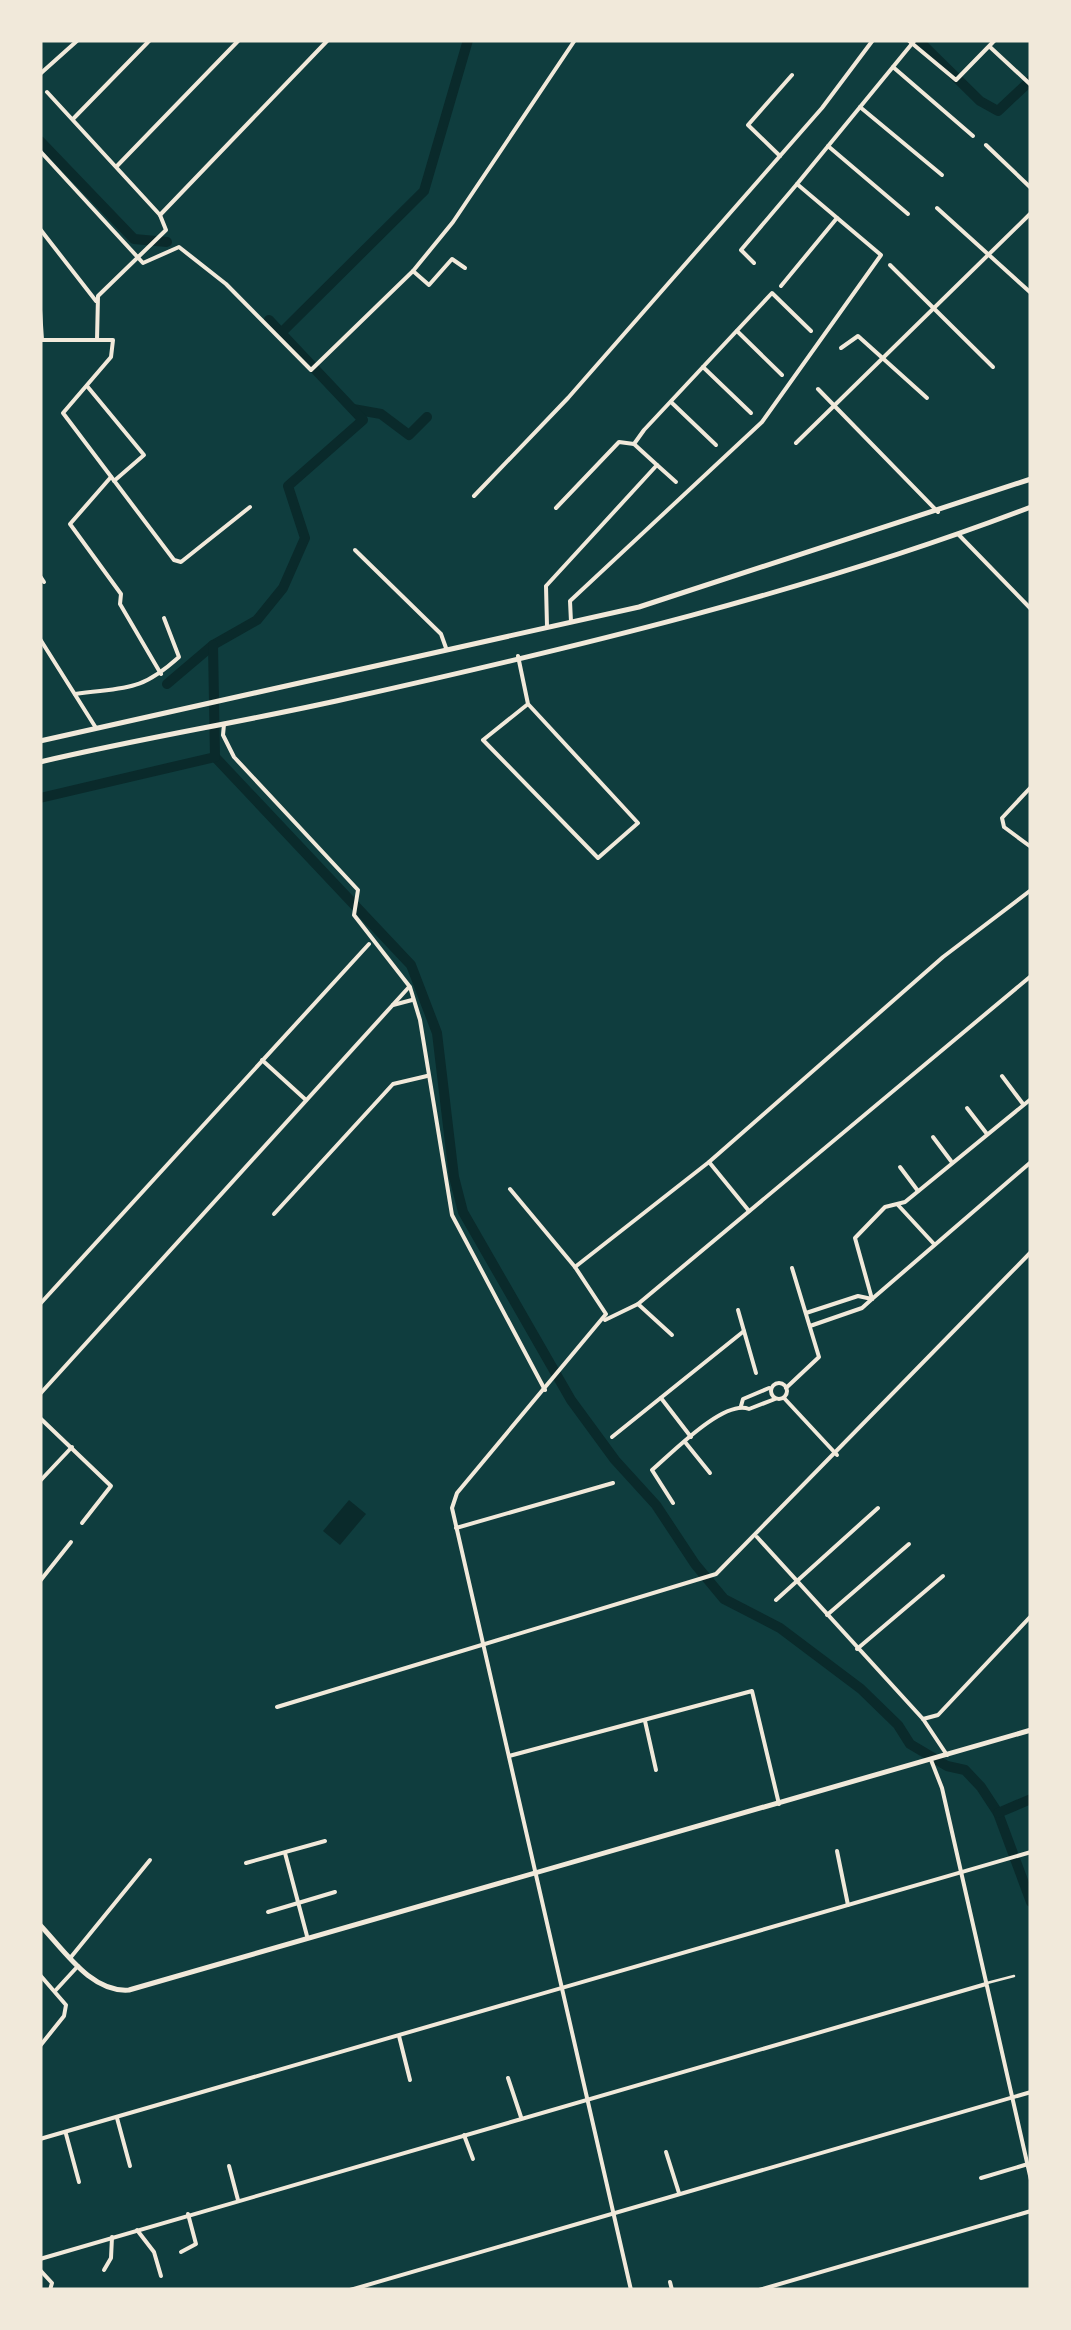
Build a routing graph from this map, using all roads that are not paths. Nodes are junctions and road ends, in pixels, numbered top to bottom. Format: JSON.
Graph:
{"nodes":[{"id":1,"x":78,"y":40,"type":"edge"},
{"id":2,"x":150,"y":40,"type":"edge"},
{"id":3,"x":239,"y":40,"type":"edge"},
{"id":4,"x":328,"y":40,"type":"edge"},
{"id":5,"x":574,"y":40,"type":"edge"},
{"id":6,"x":873,"y":40,"type":"edge"},
{"id":7,"x":996,"y":40,"type":"edge"},
{"id":8,"x":912,"y":41,"type":"edge"},
{"id":9,"x":990,"y":47,"type":"junction"},
{"id":10,"x":893,"y":67,"type":"junction"},
{"id":11,"x":40,"y":74,"type":"edge"},
{"id":12,"x":792,"y":75,"type":"dead end"},
{"id":13,"x":1029,"y":83,"type":"edge"},
{"id":14,"x":47,"y":92,"type":"dead end"},
{"id":15,"x":860,"y":107,"type":"junction"},
{"id":16,"x":72,"y":120,"type":"junction"},
{"id":17,"x":973,"y":136,"type":"dead end"},
{"id":18,"x":986,"y":145,"type":"dead end"},
{"id":19,"x":828,"y":146,"type":"junction"},
{"id":20,"x":40,"y":151,"type":"edge"},
{"id":21,"x":780,"y":156,"type":"junction"},
{"id":22,"x":116,"y":167,"type":"junction"},
{"id":23,"x":942,"y":175,"type":"dead end"},
{"id":24,"x":797,"y":184,"type":"junction"},
{"id":25,"x":1031,"y":188,"type":"edge"},
{"id":26,"x":936,"y":208,"type":"dead end"},
{"id":27,"x":1031,"y":213,"type":"edge"},
{"id":28,"x":908,"y":214,"type":"dead end"},
{"id":29,"x":160,"y":215,"type":"junction"},
{"id":30,"x":837,"y":218,"type":"junction"},
{"id":31,"x":40,"y":229,"type":"edge"},
{"id":32,"x":990,"y":254,"type":"junction"},
{"id":33,"x":140,"y":257,"type":"junction"},
{"id":34,"x":754,"y":263,"type":"dead end"},
{"id":35,"x":890,"y":265,"type":"dead end"},
{"id":36,"x":465,"y":268,"type":"dead end"},
{"id":37,"x":413,"y":272,"type":"junction"},
{"id":38,"x":781,"y":286,"type":"dead end"},
{"id":39,"x":1031,"y":293,"type":"edge"},
{"id":40,"x":96,"y":302,"type":"junction"},
{"id":41,"x":935,"y":308,"type":"junction"},
{"id":42,"x":40,"y":310,"type":"edge"},
{"id":43,"x":811,"y":331,"type":"dead end"},
{"id":44,"x":736,"y":332,"type":"junction"},
{"id":45,"x":41,"y":340,"type":"edge"},
{"id":46,"x":96,"y":340,"type":"junction"},
{"id":47,"x":841,"y":348,"type":"dead end"},
{"id":48,"x":885,"y":359,"type":"junction"},
{"id":49,"x":992,"y":366,"type":"dead end"},
{"id":50,"x":703,"y":368,"type":"junction"},
{"id":51,"x":782,"y":375,"type":"dead end"},
{"id":52,"x":86,"y":385,"type":"junction"},
{"id":53,"x":818,"y":389,"type":"dead end"},
{"id":54,"x":927,"y":398,"type":"dead end"},
{"id":55,"x":671,"y":402,"type":"junction"},
{"id":56,"x":835,"y":406,"type":"junction"},
{"id":57,"x":750,"y":412,"type":"dead end"},
{"id":58,"x":796,"y":443,"type":"dead end"},
{"id":59,"x":634,"y":444,"type":"junction"},
{"id":60,"x":716,"y":446,"type":"dead end"},
{"id":61,"x":657,"y":465,"type":"junction"},
{"id":62,"x":1031,"y":478,"type":"edge"},
{"id":63,"x":113,"y":479,"type":"junction"},
{"id":64,"x":676,"y":482,"type":"dead end"},
{"id":65,"x":474,"y":496,"type":"dead end"},
{"id":66,"x":250,"y":507,"type":"dead end"},
{"id":67,"x":1031,"y":507,"type":"edge"},
{"id":68,"x":556,"y":508,"type":"dead end"},
{"id":69,"x":938,"y":512,"type":"junction"},
{"id":70,"x":959,"y":535,"type":"junction"},
{"id":71,"x":355,"y":550,"type":"dead end"},
{"id":72,"x":1031,"y":609,"type":"edge"},
{"id":73,"x":164,"y":618,"type":"dead end"},
{"id":74,"x":571,"y":622,"type":"junction"},
{"id":75,"x":546,"y":626,"type":"junction"},
{"id":76,"x":40,"y":639,"type":"edge"},
{"id":77,"x":446,"y":650,"type":"junction"},
{"id":78,"x":518,"y":656,"type":"junction"},
{"id":79,"x":161,"y":674,"type":"junction"},
{"id":80,"x":74,"y":694,"type":"junction"},
{"id":81,"x":528,"y":704,"type":"junction"},
{"id":82,"x":222,"y":725,"type":"junction"},
{"id":83,"x":96,"y":728,"type":"junction"},
{"id":84,"x":40,"y":741,"type":"edge"},
{"id":85,"x":40,"y":762,"type":"edge"},
{"id":86,"x":1031,"y":787,"type":"edge"},
{"id":87,"x":1031,"y":847,"type":"edge"},
{"id":88,"x":1031,"y":890,"type":"edge"},
{"id":89,"x":369,"y":944,"type":"dead end"},
{"id":90,"x":1031,"y":976,"type":"edge"},
{"id":91,"x":410,"y":987,"type":"junction"},
{"id":92,"x":414,"y":1000,"type":"junction"},
{"id":93,"x":393,"y":1005,"type":"junction"},
{"id":94,"x":262,"y":1060,"type":"junction"},
{"id":95,"x":427,"y":1076,"type":"junction"},
{"id":96,"x":1002,"y":1076,"type":"dead end"},
{"id":97,"x":1031,"y":1099,"type":"edge"},
{"id":98,"x":306,"y":1100,"type":"junction"},
{"id":99,"x":1024,"y":1104,"type":"junction"},
{"id":100,"x":967,"y":1108,"type":"dead end"},
{"id":101,"x":987,"y":1134,"type":"junction"},
{"id":102,"x":933,"y":1137,"type":"dead end"},
{"id":103,"x":709,"y":1162,"type":"junction"},
{"id":104,"x":952,"y":1162,"type":"junction"},
{"id":105,"x":1031,"y":1162,"type":"edge"},
{"id":106,"x":900,"y":1167,"type":"dead end"},
{"id":107,"x":510,"y":1190,"type":"dead end"},
{"id":108,"x":918,"y":1191,"type":"junction"},
{"id":109,"x":898,"y":1205,"type":"junction"},
{"id":110,"x":749,"y":1211,"type":"junction"},
{"id":111,"x":274,"y":1214,"type":"dead end"},
{"id":112,"x":934,"y":1244,"type":"junction"},
{"id":113,"x":1031,"y":1252,"type":"edge"},
{"id":114,"x":575,"y":1267,"type":"junction"},
{"id":115,"x":792,"y":1268,"type":"dead end"},
{"id":116,"x":872,"y":1299,"type":"junction"},
{"id":117,"x":40,"y":1304,"type":"edge"},
{"id":118,"x":638,"y":1304,"type":"junction"},
{"id":119,"x":738,"y":1310,"type":"dead end"},
{"id":120,"x":806,"y":1313,"type":"junction"},
{"id":121,"x":605,"y":1320,"type":"junction"},
{"id":122,"x":810,"y":1326,"type":"junction"},
{"id":123,"x":744,"y":1332,"type":"junction"},
{"id":124,"x":672,"y":1335,"type":"dead end"},
{"id":125,"x":756,"y":1373,"type":"dead end"},
{"id":126,"x":771,"y":1387,"type":"junction"},
{"id":127,"x":786,"y":1388,"type":"junction"},
{"id":128,"x":546,"y":1391,"type":"junction"},
{"id":129,"x":40,"y":1394,"type":"edge"},
{"id":130,"x":661,"y":1398,"type":"junction"},
{"id":131,"x":774,"y":1398,"type":"junction"},
{"id":132,"x":784,"y":1398,"type":"junction"},
{"id":133,"x":742,"y":1406,"type":"junction"},
{"id":134,"x":40,"y":1418,"type":"edge"},
{"id":135,"x":612,"y":1437,"type":"dead end"},
{"id":136,"x":691,"y":1437,"type":"junction"},
{"id":137,"x":685,"y":1442,"type":"junction"},
{"id":138,"x":72,"y":1448,"type":"junction"},
{"id":139,"x":837,"y":1455,"type":"junction"},
{"id":140,"x":710,"y":1472,"type":"dead end"},
{"id":141,"x":40,"y":1481,"type":"edge"},
{"id":142,"x":614,"y":1483,"type":"dead end"},
{"id":143,"x":673,"y":1503,"type":"dead end"},
{"id":144,"x":878,"y":1508,"type":"dead end"},
{"id":145,"x":82,"y":1523,"type":"dead end"},
{"id":146,"x":456,"y":1528,"type":"junction"},
{"id":147,"x":757,"y":1537,"type":"junction"},
{"id":148,"x":71,"y":1542,"type":"dead end"},
{"id":149,"x":909,"y":1544,"type":"dead end"},
{"id":150,"x":942,"y":1576,"type":"dead end"},
{"id":151,"x":40,"y":1581,"type":"edge"},
{"id":152,"x":798,"y":1582,"type":"junction"},
{"id":153,"x":776,"y":1600,"type":"dead end"},
{"id":154,"x":827,"y":1615,"type":"junction"},
{"id":155,"x":1031,"y":1616,"type":"edge"},
{"id":156,"x":484,"y":1643,"type":"junction"},
{"id":157,"x":858,"y":1650,"type":"junction"},
{"id":158,"x":277,"y":1707,"type":"dead end"},
{"id":159,"x":922,"y":1719,"type":"junction"},
{"id":160,"x":645,"y":1720,"type":"junction"},
{"id":161,"x":1031,"y":1730,"type":"edge"},
{"id":162,"x":946,"y":1755,"type":"junction"},
{"id":163,"x":508,"y":1756,"type":"junction"},
{"id":164,"x":931,"y":1760,"type":"junction"},
{"id":165,"x":656,"y":1770,"type":"dead end"},
{"id":166,"x":779,"y":1804,"type":"junction"},
{"id":167,"x":325,"y":1841,"type":"dead end"},
{"id":168,"x":837,"y":1852,"type":"dead end"},
{"id":169,"x":1031,"y":1852,"type":"edge"},
{"id":170,"x":284,"y":1853,"type":"junction"},
{"id":171,"x":150,"y":1860,"type":"dead end"},
{"id":172,"x":246,"y":1863,"type":"dead end"},
{"id":173,"x":533,"y":1872,"type":"junction"},
{"id":174,"x":961,"y":1873,"type":"junction"},
{"id":175,"x":335,"y":1892,"type":"dead end"},
{"id":176,"x":298,"y":1902,"type":"junction"},
{"id":177,"x":848,"y":1905,"type":"junction"},
{"id":178,"x":268,"y":1912,"type":"dead end"},
{"id":179,"x":40,"y":1925,"type":"edge"},
{"id":180,"x":308,"y":1936,"type":"junction"},
{"id":181,"x":70,"y":1958,"type":"junction"},
{"id":182,"x":78,"y":1966,"type":"junction"},
{"id":183,"x":40,"y":1975,"type":"edge"},
{"id":184,"x":1014,"y":1976,"type":"dead end"},
{"id":185,"x":986,"y":1984,"type":"junction"},
{"id":186,"x":561,"y":1988,"type":"junction"},
{"id":187,"x":55,"y":1991,"type":"junction"},
{"id":188,"x":398,"y":2035,"type":"junction"},
{"id":189,"x":40,"y":2046,"type":"edge"},
{"id":190,"x":508,"y":2078,"type":"dead end"},
{"id":191,"x":410,"y":2080,"type":"dead end"},
{"id":192,"x":1031,"y":2092,"type":"edge"},
{"id":193,"x":589,"y":2098,"type":"junction"},
{"id":194,"x":1013,"y":2098,"type":"junction"},
{"id":195,"x":117,"y":2116,"type":"junction"},
{"id":196,"x":522,"y":2118,"type":"junction"},
{"id":197,"x":66,"y":2132,"type":"junction"},
{"id":198,"x":464,"y":2135,"type":"junction"},
{"id":199,"x":40,"y":2138,"type":"edge"},
{"id":200,"x":666,"y":2152,"type":"dead end"},
{"id":201,"x":473,"y":2160,"type":"dead end"},
{"id":202,"x":1028,"y":2164,"type":"junction"},
{"id":203,"x":130,"y":2166,"type":"dead end"},
{"id":204,"x":229,"y":2166,"type":"dead end"},
{"id":205,"x":981,"y":2178,"type":"dead end"},
{"id":206,"x":1031,"y":2180,"type":"edge"},
{"id":207,"x":79,"y":2182,"type":"dead end"},
{"id":208,"x":679,"y":2193,"type":"junction"},
{"id":209,"x":238,"y":2200,"type":"junction"},
{"id":210,"x":1031,"y":2211,"type":"edge"},
{"id":211,"x":188,"y":2214,"type":"junction"},
{"id":212,"x":614,"y":2214,"type":"junction"},
{"id":213,"x":137,"y":2230,"type":"junction"},
{"id":214,"x":112,"y":2237,"type":"junction"},
{"id":215,"x":181,"y":2252,"type":"dead end"},
{"id":216,"x":40,"y":2258,"type":"edge"},
{"id":217,"x":40,"y":2270,"type":"edge"},
{"id":218,"x":104,"y":2270,"type":"dead end"},
{"id":219,"x":161,"y":2276,"type":"dead end"},
{"id":220,"x":670,"y":2282,"type":"dead end"},
{"id":221,"x":50,"y":2290,"type":"edge"},
{"id":222,"x":350,"y":2290,"type":"edge"},
{"id":223,"x":631,"y":2290,"type":"edge"},
{"id":224,"x":672,"y":2290,"type":"edge"},
{"id":225,"x":760,"y":2290,"type":"edge"}],
"edges":[{"from":1,"to":11,"type":"street"},
{"from":2,"to":16,"type":"street"},
{"from":3,"to":22,"type":"street"},
{"from":4,"to":29,"type":"street"},
{"from":5,"to":37,"type":"street"},
{"from":6,"to":21,"type":"street"},
{"from":7,"to":9,"type":"street"},
{"from":8,"to":9,"type":"street"},
{"from":8,"to":10,"type":"street"},
{"from":9,"to":13,"type":"street"},
{"from":10,"to":15,"type":"street"},
{"from":10,"to":17,"type":"street"},
{"from":12,"to":21,"type":"street"},
{"from":14,"to":16,"type":"street"},
{"from":15,"to":19,"type":"street"},
{"from":15,"to":23,"type":"street"},
{"from":16,"to":22,"type":"street"},
{"from":18,"to":25,"type":"street"},
{"from":19,"to":24,"type":"street"},
{"from":19,"to":28,"type":"street"},
{"from":20,"to":33,"type":"street"},
{"from":21,"to":65,"type":"street"},
{"from":22,"to":29,"type":"street"},
{"from":24,"to":30,"type":"street"},
{"from":24,"to":34,"type":"street"},
{"from":26,"to":32,"type":"street"},
{"from":27,"to":32,"type":"street"},
{"from":29,"to":33,"type":"street"},
{"from":30,"to":38,"type":"street"},
{"from":30,"to":74,"type":"street"},
{"from":31,"to":40,"type":"street"},
{"from":32,"to":39,"type":"street"},
{"from":32,"to":41,"type":"street"},
{"from":33,"to":37,"type":"street"},
{"from":33,"to":40,"type":"street"},
{"from":35,"to":41,"type":"street"},
{"from":36,"to":37,"type":"street"},
{"from":40,"to":46,"type":"street"},
{"from":41,"to":48,"type":"street"},
{"from":41,"to":49,"type":"street"},
{"from":42,"to":45,"type":"street"},
{"from":43,"to":44,"type":"street"},
{"from":44,"to":50,"type":"street"},
{"from":44,"to":51,"type":"street"},
{"from":45,"to":46,"type":"street"},
{"from":46,"to":52,"type":"street"},
{"from":47,"to":48,"type":"street"},
{"from":48,"to":54,"type":"street"},
{"from":48,"to":56,"type":"street"},
{"from":50,"to":55,"type":"street"},
{"from":50,"to":57,"type":"street"},
{"from":52,"to":63,"type":"street"},
{"from":52,"to":63,"type":"street"},
{"from":53,"to":56,"type":"street"},
{"from":55,"to":59,"type":"street"},
{"from":55,"to":60,"type":"street"},
{"from":56,"to":58,"type":"street"},
{"from":56,"to":69,"type":"street"},
{"from":59,"to":61,"type":"street"},
{"from":59,"to":68,"type":"street"},
{"from":61,"to":64,"type":"street"},
{"from":61,"to":75,"type":"street"},
{"from":62,"to":69,"type":"main road"},
{"from":63,"to":66,"type":"street"},
{"from":63,"to":79,"type":"street"},
{"from":67,"to":70,"type":"main road"},
{"from":69,"to":74,"type":"main road"},
{"from":70,"to":72,"type":"street"},
{"from":70,"to":78,"type":"main road"},
{"from":71,"to":77,"type":"street"},
{"from":73,"to":79,"type":"street"},
{"from":74,"to":75,"type":"main road"},
{"from":75,"to":77,"type":"main road"},
{"from":76,"to":80,"type":"street"},
{"from":77,"to":83,"type":"main road"},
{"from":78,"to":81,"type":"street"},
{"from":78,"to":82,"type":"main road"},
{"from":79,"to":80,"type":"street"},
{"from":80,"to":83,"type":"street"},
{"from":81,"to":81,"type":"street"},
{"from":82,"to":85,"type":"main road"},
{"from":82,"to":91,"type":"street"},
{"from":83,"to":84,"type":"main road"},
{"from":86,"to":87,"type":"street"},
{"from":88,"to":103,"type":"street"},
{"from":89,"to":94,"type":"street"},
{"from":90,"to":110,"type":"street"},
{"from":91,"to":92,"type":"street"},
{"from":91,"to":93,"type":"street"},
{"from":92,"to":93,"type":"street"},
{"from":92,"to":95,"type":"street"},
{"from":93,"to":98,"type":"street"},
{"from":94,"to":98,"type":"street"},
{"from":94,"to":117,"type":"street"},
{"from":95,"to":111,"type":"street"},
{"from":95,"to":128,"type":"street"},
{"from":96,"to":99,"type":"street"},
{"from":97,"to":99,"type":"street"},
{"from":98,"to":129,"type":"street"},
{"from":99,"to":101,"type":"street"},
{"from":100,"to":101,"type":"street"},
{"from":101,"to":104,"type":"street"},
{"from":102,"to":104,"type":"street"},
{"from":103,"to":110,"type":"street"},
{"from":103,"to":114,"type":"street"},
{"from":104,"to":108,"type":"street"},
{"from":105,"to":112,"type":"street"},
{"from":106,"to":108,"type":"street"},
{"from":107,"to":114,"type":"street"},
{"from":108,"to":109,"type":"street"},
{"from":109,"to":112,"type":"street"},
{"from":109,"to":116,"type":"street"},
{"from":110,"to":118,"type":"street"},
{"from":112,"to":116,"type":"street"},
{"from":113,"to":139,"type":"street"},
{"from":114,"to":121,"type":"street"},
{"from":115,"to":120,"type":"street"},
{"from":116,"to":120,"type":"street"},
{"from":116,"to":122,"type":"street"},
{"from":118,"to":121,"type":"street"},
{"from":118,"to":124,"type":"street"},
{"from":119,"to":123,"type":"street"},
{"from":120,"to":122,"type":"street"},
{"from":121,"to":128,"type":"street"},
{"from":122,"to":127,"type":"street"},
{"from":123,"to":125,"type":"street"},
{"from":123,"to":130,"type":"street"},
{"from":126,"to":127,"type":"street"},
{"from":126,"to":131,"type":"street"},
{"from":126,"to":133,"type":"street"},
{"from":127,"to":132,"type":"street"},
{"from":128,"to":146,"type":"street"},
{"from":130,"to":135,"type":"street"},
{"from":130,"to":136,"type":"street"},
{"from":131,"to":132,"type":"street"},
{"from":131,"to":133,"type":"street"},
{"from":132,"to":139,"type":"street"},
{"from":133,"to":136,"type":"street"},
{"from":134,"to":138,"type":"street"},
{"from":136,"to":137,"type":"street"},
{"from":137,"to":140,"type":"street"},
{"from":137,"to":143,"type":"street"},
{"from":138,"to":141,"type":"street"},
{"from":138,"to":145,"type":"street"},
{"from":139,"to":147,"type":"street"},
{"from":142,"to":146,"type":"street"},
{"from":144,"to":152,"type":"street"},
{"from":146,"to":156,"type":"street"},
{"from":147,"to":152,"type":"street"},
{"from":147,"to":156,"type":"street"},
{"from":148,"to":151,"type":"street"},
{"from":149,"to":154,"type":"street"},
{"from":150,"to":157,"type":"street"},
{"from":152,"to":153,"type":"street"},
{"from":152,"to":154,"type":"street"},
{"from":154,"to":157,"type":"street"},
{"from":155,"to":159,"type":"street"},
{"from":156,"to":158,"type":"street"},
{"from":156,"to":163,"type":"street"},
{"from":157,"to":159,"type":"street"},
{"from":159,"to":162,"type":"street"},
{"from":160,"to":163,"type":"street"},
{"from":160,"to":165,"type":"street"},
{"from":160,"to":166,"type":"street"},
{"from":161,"to":162,"type":"main road"},
{"from":162,"to":164,"type":"main road"},
{"from":163,"to":173,"type":"street"},
{"from":164,"to":166,"type":"main road"},
{"from":164,"to":174,"type":"street"},
{"from":166,"to":173,"type":"main road"},
{"from":167,"to":170,"type":"street"},
{"from":168,"to":177,"type":"street"},
{"from":169,"to":174,"type":"street"},
{"from":170,"to":172,"type":"street"},
{"from":170,"to":176,"type":"street"},
{"from":171,"to":181,"type":"street"},
{"from":173,"to":180,"type":"main road"},
{"from":173,"to":186,"type":"street"},
{"from":174,"to":177,"type":"street"},
{"from":174,"to":185,"type":"street"},
{"from":175,"to":176,"type":"street"},
{"from":176,"to":178,"type":"street"},
{"from":176,"to":180,"type":"street"},
{"from":177,"to":186,"type":"street"},
{"from":179,"to":181,"type":"main road"},
{"from":180,"to":182,"type":"main road"},
{"from":181,"to":182,"type":"main road"},
{"from":182,"to":187,"type":"street"},
{"from":183,"to":187,"type":"street"},
{"from":184,"to":185,"type":"lane"},
{"from":185,"to":193,"type":"street"},
{"from":185,"to":194,"type":"street"},
{"from":186,"to":188,"type":"street"},
{"from":186,"to":193,"type":"street"},
{"from":187,"to":189,"type":"street"},
{"from":188,"to":191,"type":"street"},
{"from":188,"to":195,"type":"street"},
{"from":190,"to":196,"type":"street"},
{"from":192,"to":194,"type":"street"},
{"from":193,"to":196,"type":"street"},
{"from":193,"to":212,"type":"street"},
{"from":194,"to":202,"type":"street"},
{"from":194,"to":208,"type":"street"},
{"from":195,"to":197,"type":"street"},
{"from":195,"to":203,"type":"street"},
{"from":196,"to":198,"type":"street"},
{"from":197,"to":199,"type":"street"},
{"from":197,"to":207,"type":"street"},
{"from":198,"to":201,"type":"street"},
{"from":198,"to":209,"type":"street"},
{"from":200,"to":208,"type":"street"},
{"from":202,"to":205,"type":"street"},
{"from":202,"to":206,"type":"street"},
{"from":204,"to":209,"type":"street"},
{"from":208,"to":212,"type":"street"},
{"from":209,"to":211,"type":"street"},
{"from":210,"to":225,"type":"street"},
{"from":211,"to":213,"type":"street"},
{"from":211,"to":215,"type":"street"},
{"from":212,"to":222,"type":"street"},
{"from":212,"to":223,"type":"street"},
{"from":213,"to":214,"type":"street"},
{"from":213,"to":219,"type":"street"},
{"from":214,"to":216,"type":"street"},
{"from":214,"to":218,"type":"street"},
{"from":217,"to":221,"type":"street"},
{"from":220,"to":224,"type":"street"}]}
